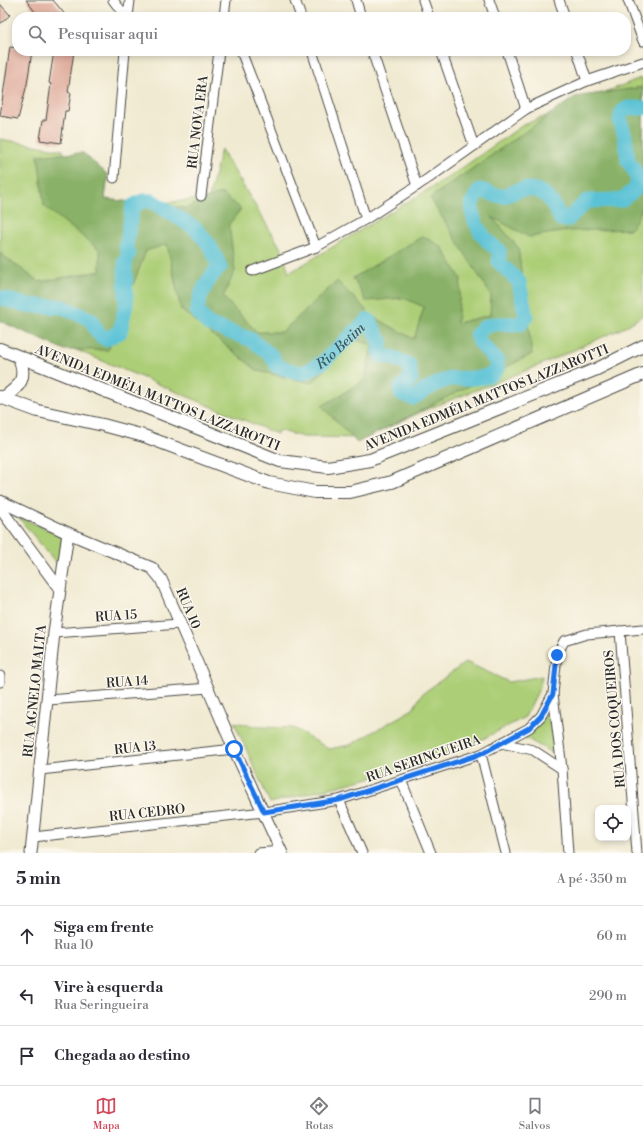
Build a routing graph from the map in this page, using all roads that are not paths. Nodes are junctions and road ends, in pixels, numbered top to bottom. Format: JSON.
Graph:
{"nodes":[{"id":1,"x":112,"y":0,"type":"edge"},
{"id":2,"x":130,"y":0,"type":"edge"},
{"id":3,"x":296,"y":0,"type":"edge"},
{"id":4,"x":356,"y":0,"type":"edge"},
{"id":5,"x":423,"y":0,"type":"edge"},
{"id":6,"x":489,"y":0,"type":"edge"},
{"id":7,"x":559,"y":0,"type":"edge"},
{"id":8,"x":628,"y":0,"type":"edge"},
{"id":9,"x":123,"y":12,"type":"edge"},
{"id":10,"x":128,"y":12,"type":"edge"},
{"id":11,"x":300,"y":12,"type":"edge"},
{"id":12,"x":360,"y":12,"type":"edge"},
{"id":13,"x":427,"y":12,"type":"edge"},
{"id":14,"x":493,"y":12,"type":"edge"},
{"id":15,"x":563,"y":12,"type":"edge"},
{"id":16,"x":643,"y":41,"type":"edge"},
{"id":17,"x":125,"y":56,"type":"edge"},
{"id":18,"x":219,"y":56,"type":"edge"},
{"id":19,"x":243,"y":56,"type":"edge"},
{"id":20,"x":314,"y":56,"type":"edge"},
{"id":21,"x":374,"y":56,"type":"edge"},
{"id":22,"x":442,"y":56,"type":"edge"},
{"id":23,"x":509,"y":56,"type":"edge"},
{"id":24,"x":579,"y":56,"type":"edge"},
{"id":25,"x":643,"y":62,"type":"edge"},
{"id":26,"x":587,"y":81,"type":"junction"},
{"id":27,"x":526,"y":109,"type":"junction"},
{"id":28,"x":474,"y":146,"type":"junction"},
{"id":29,"x":114,"y":178,"type":"dead end"},
{"id":30,"x":417,"y":186,"type":"junction"},
{"id":31,"x":201,"y":196,"type":"dead end"},
{"id":32,"x":366,"y":219,"type":"junction"},
{"id":33,"x":316,"y":247,"type":"junction"},
{"id":34,"x":252,"y":270,"type":"dead end"},
{"id":35,"x":643,"y":346,"type":"edge"},
{"id":36,"x":0,"y":349,"type":"edge"},
{"id":37,"x":19,"y":357,"type":"junction"},
{"id":38,"x":643,"y":374,"type":"edge"},
{"id":39,"x":2,"y":397,"type":"edge"},
{"id":40,"x":0,"y":501,"type":"edge"},
{"id":41,"x":2,"y":515,"type":"edge"},
{"id":42,"x":68,"y":533,"type":"junction"},
{"id":43,"x":59,"y":588,"type":"junction"},
{"id":44,"x":180,"y":624,"type":"junction"},
{"id":45,"x":643,"y":629,"type":"edge"},
{"id":46,"x":620,"y":631,"type":"junction"},
{"id":47,"x":54,"y":633,"type":"junction"},
{"id":48,"x":0,"y":676,"type":"edge"},
{"id":49,"x":0,"y":682,"type":"edge"},
{"id":50,"x":209,"y":688,"type":"junction"},
{"id":51,"x":553,"y":694,"type":"junction"},
{"id":52,"x":48,"y":700,"type":"junction"},
{"id":53,"x":501,"y":743,"type":"junction"},
{"id":54,"x":234,"y":749,"type":"junction"},
{"id":55,"x":481,"y":754,"type":"junction"},
{"id":56,"x":562,"y":769,"type":"junction"},
{"id":57,"x":40,"y":770,"type":"junction"},
{"id":58,"x":401,"y":780,"type":"junction"},
{"id":59,"x":339,"y":800,"type":"junction"},
{"id":60,"x":264,"y":812,"type":"junction"},
{"id":61,"x":33,"y":837,"type":"junction"},
{"id":62,"x":281,"y":852,"type":"edge"},
{"id":63,"x":31,"y":853,"type":"edge"},
{"id":64,"x":258,"y":853,"type":"edge"},
{"id":65,"x":362,"y":853,"type":"edge"},
{"id":66,"x":432,"y":853,"type":"edge"},
{"id":67,"x":506,"y":853,"type":"edge"},
{"id":68,"x":568,"y":853,"type":"edge"},
{"id":69,"x":638,"y":853,"type":"edge"}],
"edges":[{"from":1,"to":9,"type":"street"},
{"from":2,"to":10,"type":"street"},
{"from":3,"to":11,"type":"street"},
{"from":4,"to":12,"type":"street"},
{"from":5,"to":13,"type":"street"},
{"from":6,"to":14,"type":"street"},
{"from":7,"to":15,"type":"street"},
{"from":8,"to":16,"type":"street"},
{"from":17,"to":29,"type":"street"},
{"from":18,"to":31,"type":"street","name":"RUA NOVA ERA"},
{"from":19,"to":33,"type":"street"},
{"from":20,"to":32,"type":"street"},
{"from":21,"to":30,"type":"street"},
{"from":22,"to":28,"type":"street"},
{"from":23,"to":27,"type":"street"},
{"from":24,"to":26,"type":"street"},
{"from":25,"to":26,"type":"street"},
{"from":26,"to":27,"type":"street"},
{"from":27,"to":28,"type":"street"},
{"from":28,"to":30,"type":"street"},
{"from":30,"to":32,"type":"street"},
{"from":32,"to":33,"type":"street"},
{"from":33,"to":34,"type":"street"},
{"from":35,"to":37,"type":"main road","name":"AVENIDA EDMÉIA MATTOS LAZZAROTTI"},
{"from":36,"to":37,"type":"main road","name":"AVENIDA EDMÉIA MATTOS LAZZAROTTI"},
{"from":37,"to":39,"type":"main road"},
{"from":38,"to":39,"type":"main road"},
{"from":40,"to":42,"type":"street","name":"RUA 10"},
{"from":41,"to":43,"type":"street"},
{"from":42,"to":43,"type":"street","name":"RUA AGNELO MALTA"},
{"from":42,"to":44,"type":"street","name":"RUA 10"},
{"from":43,"to":47,"type":"street","name":"RUA AGNELO MALTA"},
{"from":44,"to":47,"type":"street","name":"RUA 15"},
{"from":44,"to":50,"type":"street","name":"RUA 10"},
{"from":45,"to":46,"type":"street","name":"RUA SERINGUEIRA"},
{"from":46,"to":51,"type":"street","name":"RUA SERINGUEIRA"},
{"from":46,"to":69,"type":"street","name":"RUA DOS COQUEIROS"},
{"from":47,"to":52,"type":"street","name":"RUA AGNELO MALTA"},
{"from":48,"to":49,"type":"street"},
{"from":50,"to":52,"type":"street","name":"RUA 14"},
{"from":50,"to":54,"type":"street","name":"RUA 10"},
{"from":51,"to":53,"type":"street","name":"RUA SERINGUEIRA"},
{"from":51,"to":56,"type":"street"},
{"from":52,"to":57,"type":"street","name":"RUA AGNELO MALTA"},
{"from":53,"to":55,"type":"street","name":"RUA SERINGUEIRA"},
{"from":53,"to":56,"type":"street"},
{"from":54,"to":57,"type":"street","name":"RUA 13"},
{"from":54,"to":60,"type":"street","name":"RUA 10"},
{"from":55,"to":58,"type":"street","name":"RUA SERINGUEIRA"},
{"from":55,"to":67,"type":"street"},
{"from":56,"to":68,"type":"street"},
{"from":57,"to":61,"type":"street","name":"RUA AGNELO MALTA"},
{"from":58,"to":59,"type":"street","name":"RUA SERINGUEIRA"},
{"from":58,"to":66,"type":"street"},
{"from":59,"to":60,"type":"street","name":"RUA SERINGUEIRA"},
{"from":59,"to":65,"type":"street"},
{"from":60,"to":61,"type":"street","name":"RUA CEDRO"},
{"from":60,"to":62,"type":"street","name":"RUA 10"},
{"from":61,"to":63,"type":"street","name":"RUA AGNELO MALTA"},
{"from":62,"to":64,"type":"street"}]}
